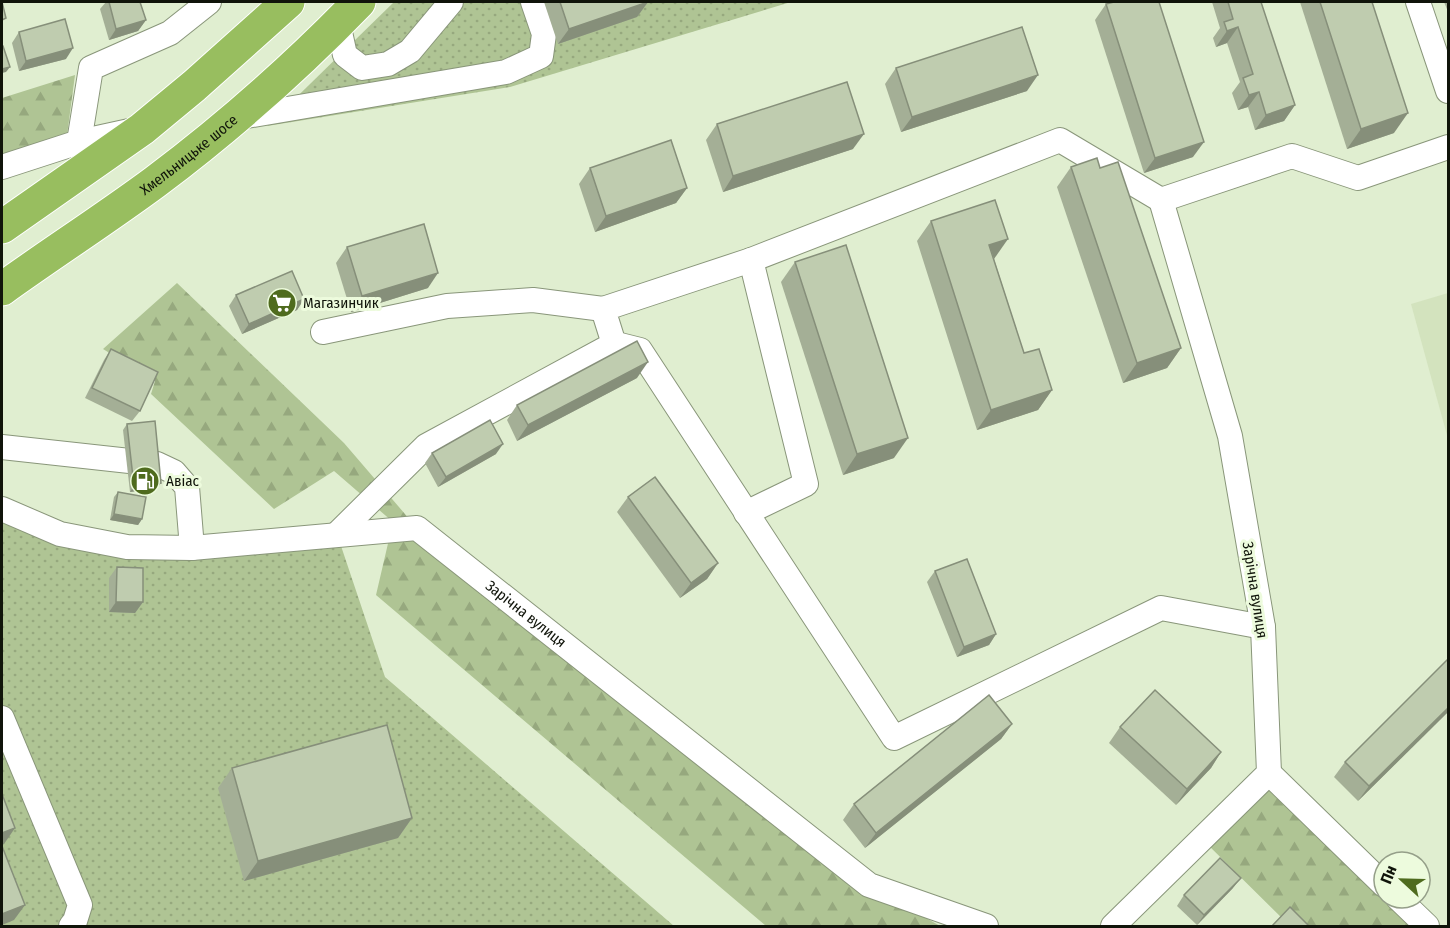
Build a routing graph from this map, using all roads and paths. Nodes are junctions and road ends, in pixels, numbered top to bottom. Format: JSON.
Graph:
{"nodes":[{"id":1,"x":208,"y":2,"type":"edge"},
{"id":2,"x":288,"y":2,"type":"edge"},
{"id":3,"x":451,"y":2,"type":"edge"},
{"id":4,"x":533,"y":2,"type":"edge"},
{"id":5,"x":1418,"y":2,"type":"edge"},
{"id":6,"x":349,"y":12,"type":"edge"},
{"id":7,"x":1449,"y":91,"type":"edge"},
{"id":8,"x":235,"y":118,"type":"junction"},
{"id":9,"x":142,"y":129,"type":"junction"},
{"id":10,"x":79,"y":142,"type":"junction"},
{"id":11,"x":1449,"y":147,"type":"edge"},
{"id":12,"x":2,"y":167,"type":"edge"},
{"id":13,"x":1161,"y":200,"type":"junction"},
{"id":14,"x":2,"y":227,"type":"edge"},
{"id":15,"x":751,"y":260,"type":"junction"},
{"id":16,"x":2,"y":289,"type":"edge"},
{"id":17,"x":603,"y":309,"type":"junction"},
{"id":18,"x":323,"y":332,"type":"dead end"},
{"id":19,"x":614,"y":344,"type":"junction"},
{"id":20,"x":2,"y":447,"type":"edge"},
{"id":21,"x":2,"y":509,"type":"edge"},
{"id":22,"x":746,"y":513,"type":"junction"},
{"id":23,"x":337,"y":534,"type":"junction"},
{"id":24,"x":192,"y":548,"type":"junction"},
{"id":25,"x":1263,"y":627,"type":"junction"},
{"id":26,"x":2,"y":718,"type":"edge"},
{"id":27,"x":1269,"y":774,"type":"junction"},
{"id":28,"x":1372,"y":873,"type":"edge"},
{"id":29,"x":1410,"y":910,"type":"edge"},
{"id":30,"x":71,"y":927,"type":"edge"},
{"id":31,"x":986,"y":927,"type":"edge"},
{"id":32,"x":1113,"y":927,"type":"edge"},
{"id":33,"x":1427,"y":927,"type":"edge"}],
"edges":[{"from":1,"to":10,"type":"street"},
{"from":2,"to":9,"type":"highway"},
{"from":3,"to":6,"type":"street"},
{"from":4,"to":8,"type":"street"},
{"from":5,"to":7,"type":"street"},
{"from":6,"to":8,"type":"highway","name":"Хмельницьке шосе"},
{"from":8,"to":16,"type":"highway","name":"Хмельницьке шосе"},
{"from":9,"to":10,"type":"street"},
{"from":9,"to":14,"type":"highway"},
{"from":10,"to":12,"type":"street"},
{"from":11,"to":13,"type":"street"},
{"from":13,"to":15,"type":"street"},
{"from":13,"to":25,"type":"street","name":"Зарічна вулиця"},
{"from":15,"to":17,"type":"street"},
{"from":15,"to":22,"type":"street"},
{"from":17,"to":18,"type":"street"},
{"from":17,"to":19,"type":"street"},
{"from":19,"to":22,"type":"street"},
{"from":19,"to":23,"type":"street"},
{"from":20,"to":24,"type":"street"},
{"from":21,"to":24,"type":"street","name":"Зарічна вулиця"},
{"from":22,"to":25,"type":"street"},
{"from":23,"to":24,"type":"street","name":"Зарічна вулиця"},
{"from":23,"to":31,"type":"street","name":"Зарічна вулиця"},
{"from":25,"to":27,"type":"street","name":"Зарічна вулиця"},
{"from":26,"to":30,"type":"street"},
{"from":27,"to":28,"type":"street"},
{"from":27,"to":32,"type":"street"},
{"from":29,"to":33,"type":"street"}]}
